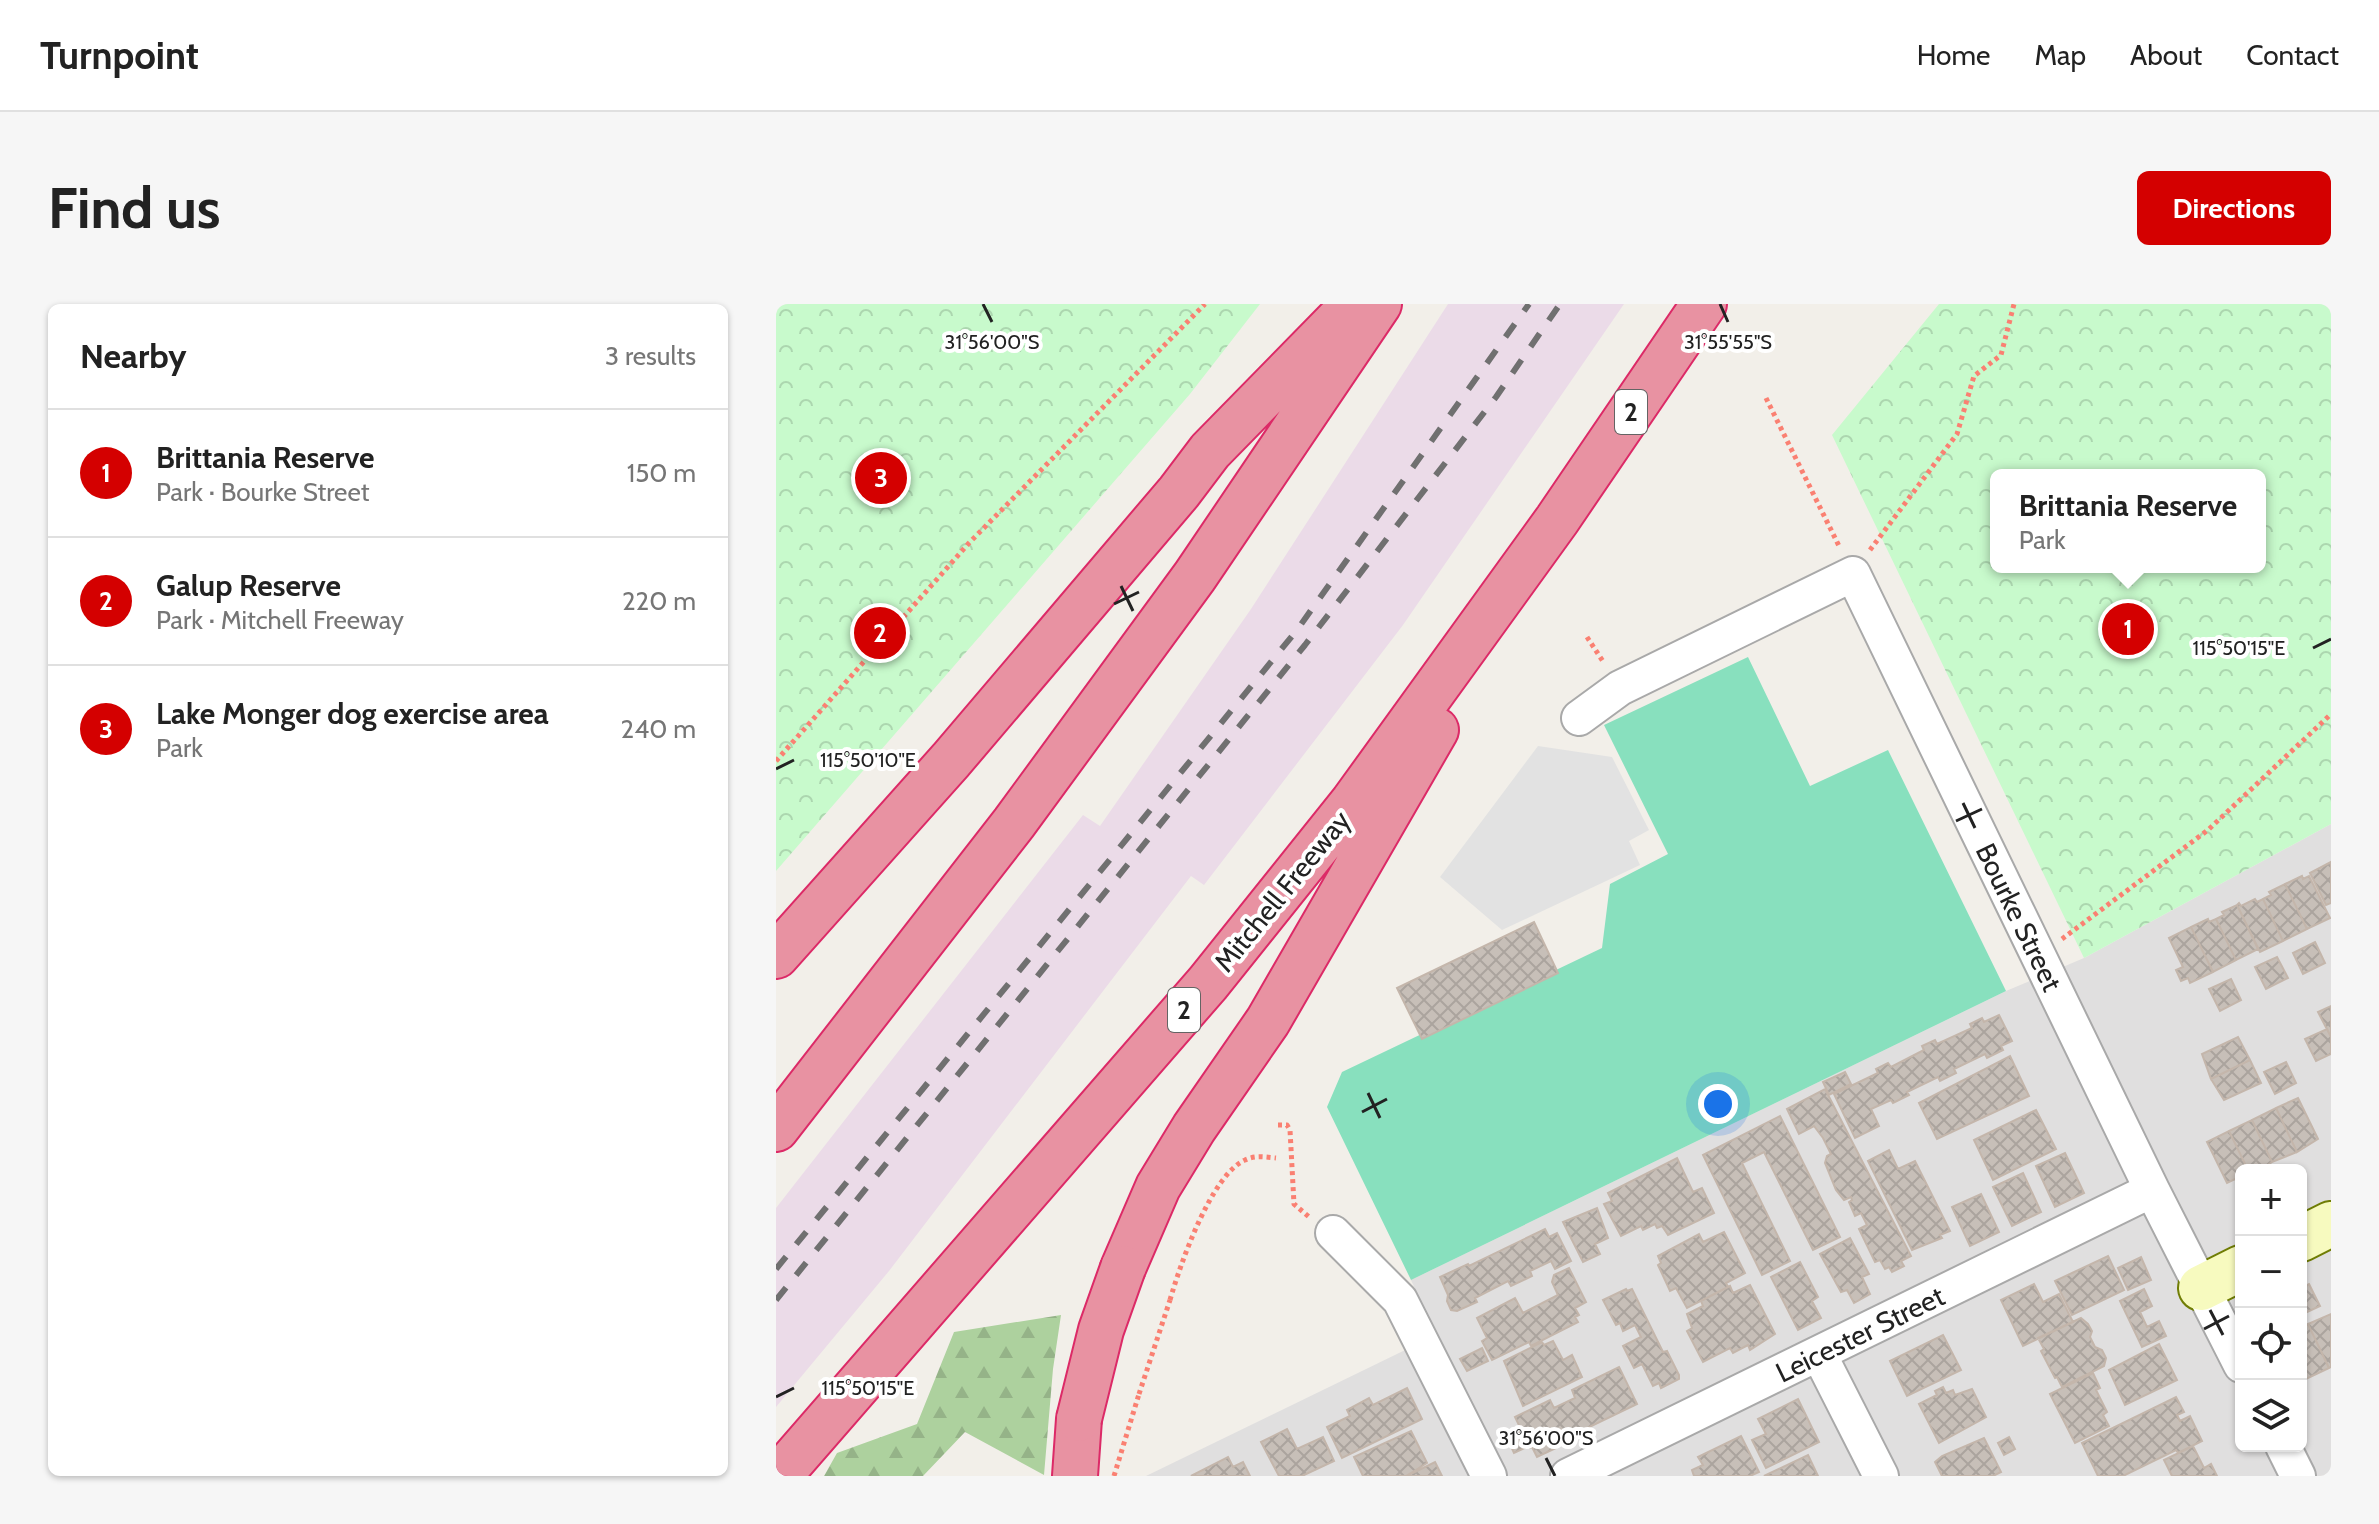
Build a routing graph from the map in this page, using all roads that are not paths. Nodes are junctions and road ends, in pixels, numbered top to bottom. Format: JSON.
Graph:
{"nodes":[{"id":1,"x":1354,"y":304,"type":"edge"},
{"id":2,"x":1379,"y":304,"type":"edge"},
{"id":3,"x":1704,"y":304,"type":"edge"},
{"id":4,"x":1557,"y":520,"type":"junction"},
{"id":5,"x":1579,"y":718,"type":"dead end"},
{"id":6,"x":776,"y":956,"type":"edge"},
{"id":7,"x":776,"y":1129,"type":"edge"},
{"id":8,"x":2152,"y":1190,"type":"junction"},
{"id":9,"x":2331,"y":1224,"type":"edge"},
{"id":10,"x":1333,"y":1233,"type":"road end"},
{"id":11,"x":2307,"y":1236,"type":"edge"},
{"id":12,"x":2235,"y":1271,"type":"edge"},
{"id":13,"x":2201,"y":1288,"type":"junction"},
{"id":14,"x":2235,"y":1353,"type":"edge"},
{"id":15,"x":1819,"y":1354,"type":"junction"},
{"id":16,"x":2286,"y":1452,"type":"edge"},
{"id":17,"x":779,"y":1476,"type":"edge"},
{"id":18,"x":1075,"y":1476,"type":"edge"},
{"id":19,"x":1489,"y":1476,"type":"edge"},
{"id":20,"x":1568,"y":1476,"type":"edge"},
{"id":21,"x":1881,"y":1476,"type":"edge"},
{"id":22,"x":2298,"y":1476,"type":"edge"}],
"edges":[{"from":1,"to":6,"type":"highway"},
{"from":2,"to":7,"type":"highway"},
{"from":3,"to":4,"type":"highway","name":"Mitchell Freeway","number":"2"},
{"from":4,"to":17,"type":"highway","name":"Mitchell Freeway","number":"2"},
{"from":4,"to":18,"type":"highway","bridge":true},
{"from":5,"to":8,"type":"street","name":"Bourke Street"},
{"from":8,"to":13,"type":"street","name":"Bourke Street"},
{"from":8,"to":15,"type":"street","name":"Leicester Street"},
{"from":9,"to":11,"type":"street"},
{"from":10,"to":19,"type":"street"},
{"from":12,"to":13,"type":"street"},
{"from":13,"to":14,"type":"street","name":"Bourke Street"},
{"from":15,"to":20,"type":"street","name":"Leicester Street"},
{"from":15,"to":21,"type":"street"},
{"from":16,"to":22,"type":"street"}]}
